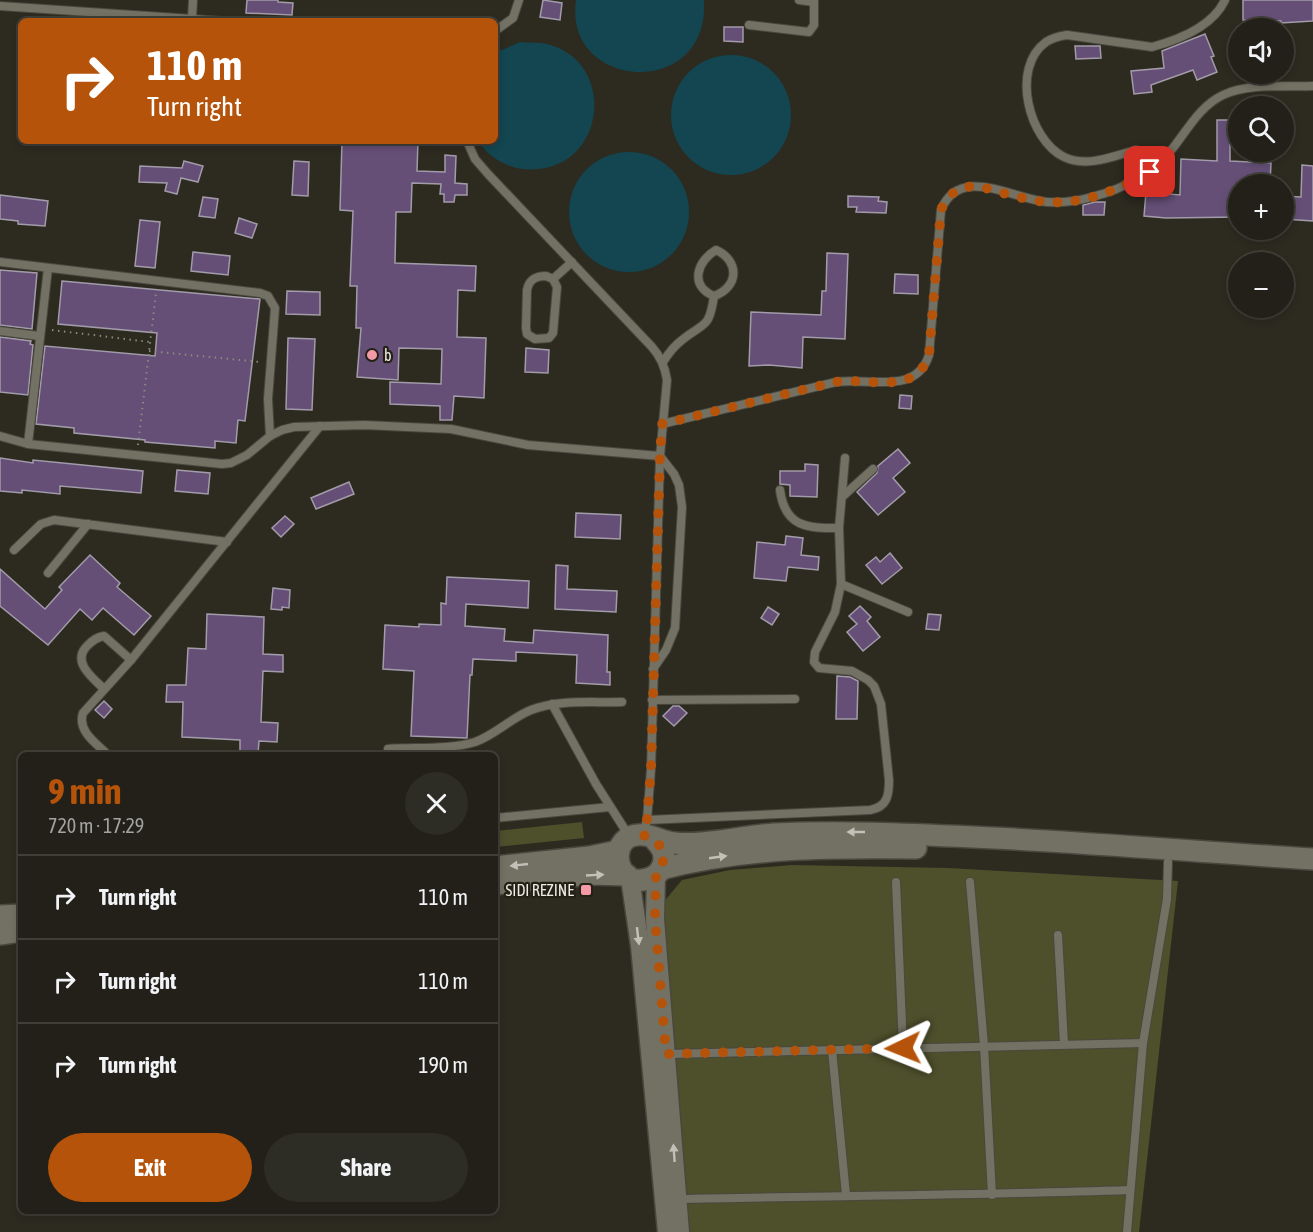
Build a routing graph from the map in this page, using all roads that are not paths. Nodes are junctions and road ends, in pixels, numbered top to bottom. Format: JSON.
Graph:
{"nodes":[{"id":1,"x":193,"y":0,"type":"edge"},
{"id":2,"x":519,"y":0,"type":"edge"},
{"id":3,"x":799,"y":0,"type":"edge"},
{"id":4,"x":1225,"y":0,"type":"edge"},
{"id":5,"x":814,"y":1,"type":"edge"},
{"id":6,"x":0,"y":6,"type":"edge"},
{"id":7,"x":192,"y":18,"type":"joint"},
{"id":8,"x":748,"y":26,"type":"dead end"},
{"id":9,"x":498,"y":29,"type":"edge"},
{"id":10,"x":1313,"y":86,"type":"edge"},
{"id":11,"x":468,"y":144,"type":"edge"},
{"id":12,"x":1136,"y":150,"type":"dead end"},
{"id":13,"x":0,"y":262,"type":"edge"},
{"id":14,"x":572,"y":262,"type":"junction"},
{"id":15,"x":48,"y":268,"type":"junction"},
{"id":16,"x":554,"y":279,"type":"junction"},
{"id":17,"x":714,"y":296,"type":"junction"},
{"id":18,"x":0,"y":331,"type":"edge"},
{"id":19,"x":40,"y":333,"type":"junction"},
{"id":20,"x":663,"y":362,"type":"junction"},
{"id":21,"x":662,"y":424,"type":"junction"},
{"id":22,"x":320,"y":426,"type":"junction"},
{"id":23,"x":0,"y":436,"type":"edge"},
{"id":24,"x":270,"y":436,"type":"junction"},
{"id":25,"x":28,"y":444,"type":"junction"},
{"id":26,"x":660,"y":456,"type":"junction"},
{"id":27,"x":844,"y":458,"type":"dead end"},
{"id":28,"x":873,"y":469,"type":"dead end"},
{"id":29,"x":780,"y":490,"type":"dead end"},
{"id":30,"x":842,"y":497,"type":"junction"},
{"id":31,"x":88,"y":524,"type":"junction"},
{"id":32,"x":839,"y":528,"type":"junction"},
{"id":33,"x":227,"y":542,"type":"junction"},
{"id":34,"x":14,"y":550,"type":"dead end"},
{"id":35,"x":48,"y":573,"type":"dead end"},
{"id":36,"x":841,"y":584,"type":"junction"},
{"id":37,"x":908,"y":612,"type":"dead end"},
{"id":38,"x":131,"y":660,"type":"junction"},
{"id":39,"x":653,"y":669,"type":"junction"},
{"id":40,"x":104,"y":690,"type":"junction"},
{"id":41,"x":795,"y":699,"type":"dead end"},
{"id":42,"x":652,"y":700,"type":"junction"},
{"id":43,"x":622,"y":702,"type":"dead end"},
{"id":44,"x":552,"y":704,"type":"junction"},
{"id":45,"x":388,"y":749,"type":"dead end"},
{"id":46,"x":105,"y":752,"type":"edge"},
{"id":47,"x":610,"y":807,"type":"junction"},
{"id":48,"x":498,"y":818,"type":"edge"},
{"id":49,"x":639,"y":837,"type":"junction"},
{"id":50,"x":1313,"y":859,"type":"edge"},
{"id":51,"x":1168,"y":862,"type":"junction"},
{"id":52,"x":498,"y":867,"type":"edge"},
{"id":53,"x":1313,"y":871,"type":"edge"},
{"id":54,"x":658,"y":872,"type":"junction"},
{"id":55,"x":629,"y":876,"type":"junction"},
{"id":56,"x":896,"y":882,"type":"dead end"},
{"id":57,"x":970,"y":882,"type":"dead end"},
{"id":58,"x":498,"y":884,"type":"edge"},
{"id":59,"x":18,"y":915,"type":"edge"},
{"id":60,"x":0,"y":916,"type":"edge"},
{"id":61,"x":18,"y":932,"type":"edge"},
{"id":62,"x":0,"y":934,"type":"edge"},
{"id":63,"x":1058,"y":935,"type":"dead end"},
{"id":64,"x":1143,"y":1043,"type":"junction"},
{"id":65,"x":1064,"y":1044,"type":"junction"},
{"id":66,"x":984,"y":1045,"type":"junction"},
{"id":67,"x":903,"y":1048,"type":"junction"},
{"id":68,"x":832,"y":1050,"type":"junction"},
{"id":69,"x":666,"y":1054,"type":"junction"},
{"id":70,"x":1130,"y":1190,"type":"junction"},
{"id":71,"x":846,"y":1195,"type":"junction"},
{"id":72,"x":992,"y":1195,"type":"junction"},
{"id":73,"x":671,"y":1200,"type":"junction"},
{"id":74,"x":667,"y":1232,"type":"edge"},
{"id":75,"x":680,"y":1232,"type":"edge"},
{"id":76,"x":1127,"y":1232,"type":"edge"}],
"edges":[{"from":1,"to":7,"type":"lane"},
{"from":2,"to":9,"type":"lane"},
{"from":3,"to":5,"type":"lane"},
{"from":4,"to":12,"type":"lane"},
{"from":5,"to":8,"type":"lane"},
{"from":6,"to":7,"type":"lane"},
{"from":10,"to":21,"type":"lane"},
{"from":11,"to":14,"type":"lane"},
{"from":13,"to":15,"type":"lane"},
{"from":14,"to":16,"type":"lane"},
{"from":14,"to":20,"type":"lane"},
{"from":15,"to":19,"type":"lane"},
{"from":15,"to":24,"type":"lane"},
{"from":16,"to":16,"type":"lane"},
{"from":17,"to":17,"type":"lane"},
{"from":17,"to":20,"type":"lane"},
{"from":18,"to":19,"type":"lane"},
{"from":19,"to":25,"type":"lane"},
{"from":20,"to":21,"type":"lane"},
{"from":21,"to":26,"type":"lane"},
{"from":22,"to":24,"type":"lane"},
{"from":22,"to":26,"type":"lane"},
{"from":22,"to":33,"type":"lane"},
{"from":23,"to":25,"type":"lane"},
{"from":24,"to":25,"type":"lane"},
{"from":26,"to":39,"type":"lane"},
{"from":26,"to":39,"type":"lane"},
{"from":27,"to":30,"type":"lane"},
{"from":28,"to":30,"type":"lane"},
{"from":29,"to":32,"type":"lane"},
{"from":30,"to":32,"type":"lane"},
{"from":31,"to":33,"type":"lane"},
{"from":31,"to":34,"type":"lane"},
{"from":31,"to":35,"type":"lane"},
{"from":32,"to":36,"type":"lane"},
{"from":33,"to":38,"type":"lane"},
{"from":36,"to":37,"type":"lane"},
{"from":36,"to":49,"type":"lane"},
{"from":38,"to":40,"type":"lane"},
{"from":38,"to":40,"type":"lane"},
{"from":39,"to":42,"type":"lane"},
{"from":40,"to":46,"type":"lane"},
{"from":41,"to":42,"type":"lane"},
{"from":42,"to":49,"type":"lane"},
{"from":43,"to":44,"type":"lane"},
{"from":44,"to":45,"type":"lane"},
{"from":44,"to":47,"type":"lane"},
{"from":47,"to":48,"type":"lane"},
{"from":47,"to":49,"type":"lane"},
{"from":50,"to":49,"type":"main road","one_way":true},
{"from":49,"to":52,"type":"main road","one_way":true},
{"from":49,"to":54,"type":"main road"},
{"from":49,"to":55,"type":"main road"},
{"from":51,"to":53,"type":"main road"},
{"from":54,"to":51,"type":"main road","one_way":true},
{"from":51,"to":64,"type":"lane"},
{"from":54,"to":55,"type":"main road"},
{"from":54,"to":69,"type":"street"},
{"from":58,"to":55,"type":"main road","one_way":true},
{"from":55,"to":73,"type":"street","one_way":true},
{"from":56,"to":67,"type":"lane"},
{"from":57,"to":66,"type":"lane"},
{"from":59,"to":60,"type":"main road"},
{"from":61,"to":62,"type":"main road"},
{"from":63,"to":65,"type":"lane"},
{"from":64,"to":65,"type":"lane"},
{"from":64,"to":70,"type":"lane"},
{"from":65,"to":66,"type":"lane"},
{"from":66,"to":67,"type":"lane"},
{"from":66,"to":72,"type":"lane"},
{"from":67,"to":68,"type":"lane"},
{"from":68,"to":69,"type":"lane"},
{"from":68,"to":71,"type":"lane"},
{"from":73,"to":69,"type":"street","one_way":true},
{"from":70,"to":72,"type":"lane"},
{"from":70,"to":76,"type":"lane"},
{"from":71,"to":72,"type":"lane"},
{"from":71,"to":73,"type":"lane"},
{"from":73,"to":74,"type":"street"},
{"from":73,"to":75,"type":"street"}]}
